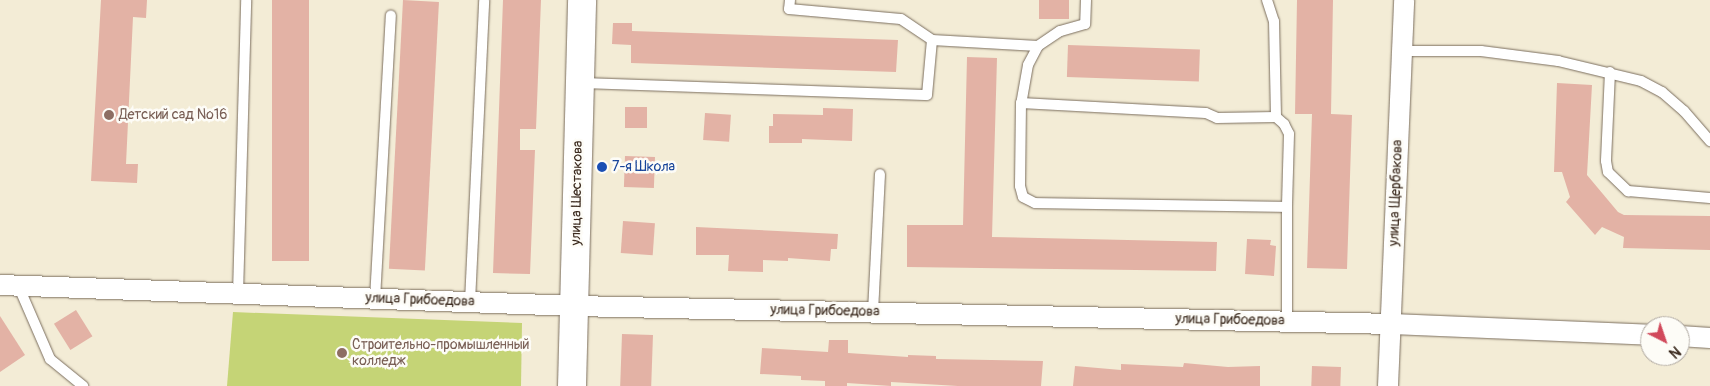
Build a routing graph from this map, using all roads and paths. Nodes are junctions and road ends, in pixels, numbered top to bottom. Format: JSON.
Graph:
{"nodes":[{"id":1,"x":246,"y":0,"type":"edge"},
{"id":2,"x":484,"y":0,"type":"edge"},
{"id":3,"x":582,"y":0,"type":"edge"},
{"id":4,"x":790,"y":0,"type":"edge"},
{"id":5,"x":1086,"y":0,"type":"edge"},
{"id":6,"x":1267,"y":0,"type":"edge"},
{"id":7,"x":1404,"y":0,"type":"edge"},
{"id":8,"x":391,"y":15,"type":"dead end"},
{"id":9,"x":932,"y":40,"type":"junction"},
{"id":10,"x":1038,"y":46,"type":"junction"},
{"id":11,"x":1401,"y":51,"type":"junction"},
{"id":12,"x":1610,"y":72,"type":"junction"},
{"id":13,"x":580,"y":83,"type":"junction"},
{"id":14,"x":1021,"y":103,"type":"junction"},
{"id":15,"x":1276,"y":117,"type":"junction"},
{"id":16,"x":1710,"y":141,"type":"edge"},
{"id":17,"x":880,"y":174,"type":"dead end"},
{"id":18,"x":1710,"y":198,"type":"edge"},
{"id":19,"x":1287,"y":207,"type":"junction"},
{"id":20,"x":9,"y":285,"type":"edge"},
{"id":21,"x":238,"y":294,"type":"junction"},
{"id":22,"x":375,"y":299,"type":"junction"},
{"id":23,"x":470,"y":302,"type":"junction"},
{"id":24,"x":575,"y":306,"type":"junction"},
{"id":25,"x":874,"y":312,"type":"junction"},
{"id":26,"x":1287,"y":322,"type":"junction"},
{"id":27,"x":1392,"y":324,"type":"junction"},
{"id":28,"x":1640,"y":335,"type":"edge"},
{"id":29,"x":1690,"y":337,"type":"edge"},
{"id":30,"x":1710,"y":338,"type":"edge"},
{"id":31,"x":83,"y":386,"type":"edge"},
{"id":32,"x":572,"y":386,"type":"edge"},
{"id":33,"x":1388,"y":386,"type":"edge"}],
"edges":[{"from":1,"to":21,"type":"lane"},
{"from":2,"to":23,"type":"lane"},
{"from":3,"to":13,"type":"main road","name":"улица Шестакова"},
{"from":4,"to":9,"type":"lane"},
{"from":5,"to":10,"type":"lane"},
{"from":6,"to":15,"type":"lane"},
{"from":7,"to":11,"type":"street","name":"улица Щербакова"},
{"from":8,"to":22,"type":"lane"},
{"from":9,"to":10,"type":"lane"},
{"from":9,"to":13,"type":"lane"},
{"from":10,"to":14,"type":"lane"},
{"from":11,"to":12,"type":"lane"},
{"from":11,"to":27,"type":"street","name":"улица Щербакова"},
{"from":12,"to":16,"type":"lane"},
{"from":12,"to":18,"type":"lane"},
{"from":13,"to":24,"type":"main road","name":"улица Шестакова"},
{"from":14,"to":15,"type":"lane"},
{"from":14,"to":19,"type":"lane"},
{"from":15,"to":19,"type":"lane"},
{"from":17,"to":25,"type":"lane"},
{"from":19,"to":26,"type":"lane"},
{"from":20,"to":21,"type":"street","name":"улица Грибоедова"},
{"from":20,"to":31,"type":"lane"},
{"from":21,"to":22,"type":"street","name":"улица Грибоедова"},
{"from":22,"to":23,"type":"street","name":"улица Грибоедова"},
{"from":23,"to":24,"type":"street","name":"улица Грибоедова"},
{"from":24,"to":25,"type":"street","name":"улица Грибоедова"},
{"from":24,"to":32,"type":"main road","name":"улица Шестакова"},
{"from":25,"to":26,"type":"street","name":"улица Грибоедова"},
{"from":26,"to":27,"type":"street","name":"улица Грибоедова"},
{"from":27,"to":28,"type":"street","name":"улица Грибоедова"},
{"from":27,"to":33,"type":"street","name":"улица Щербакова"},
{"from":29,"to":30,"type":"street"}]}
